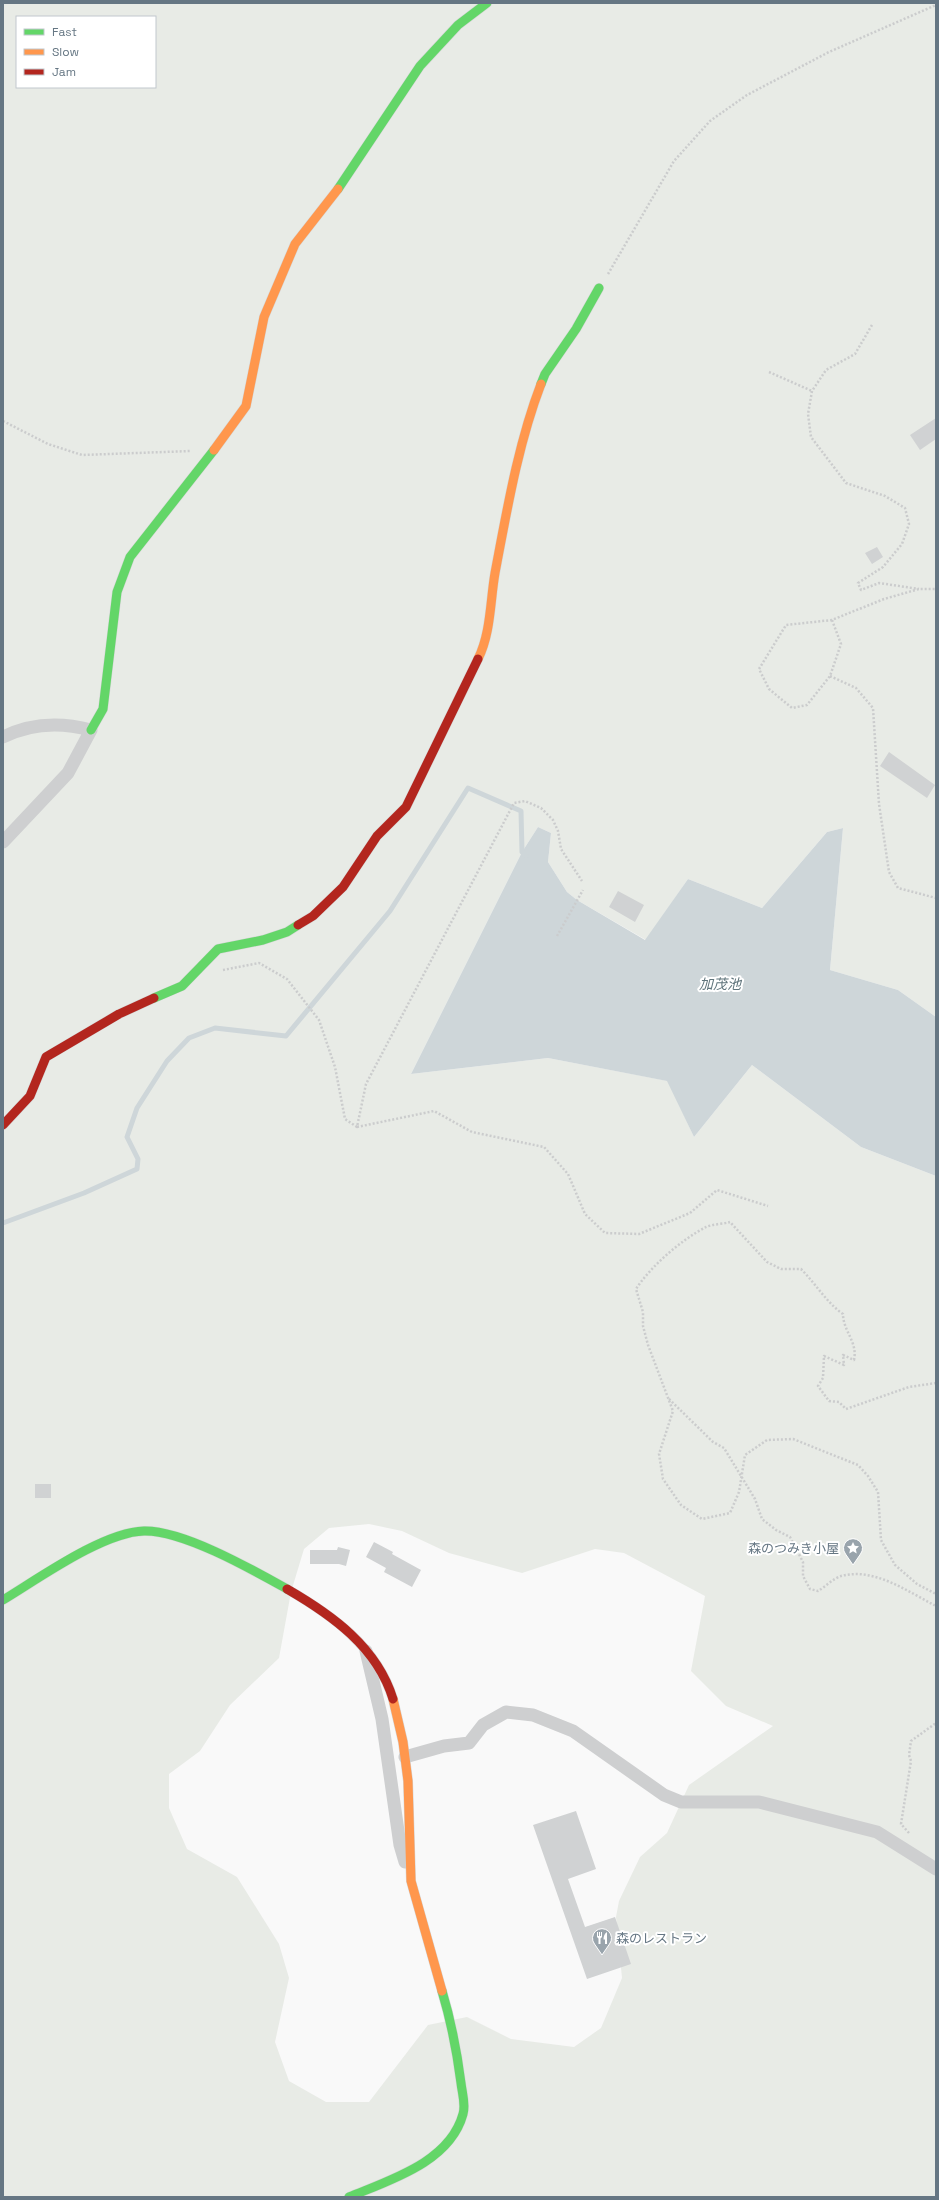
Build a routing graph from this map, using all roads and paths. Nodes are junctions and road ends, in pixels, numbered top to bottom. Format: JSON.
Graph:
{"nodes":[{"id":1,"x":487,"y":3,"type":"edge"},
{"id":2,"x":936,"y":5,"type":"edge"},
{"id":3,"x":600,"y":288,"type":"joint"},
{"id":4,"x":872,"y":325,"type":"dead end"},
{"id":5,"x":769,"y":372,"type":"dead end"},
{"id":6,"x":812,"y":391,"type":"junction"},
{"id":7,"x":3,"y":421,"type":"edge"},
{"id":8,"x":214,"y":450,"type":"junction"},
{"id":9,"x":920,"y":589,"type":"junction"},
{"id":10,"x":936,"y":589,"type":"edge"},
{"id":11,"x":832,"y":620,"type":"junction"},
{"id":12,"x":830,"y":676,"type":"junction"},
{"id":13,"x":91,"y":730,"type":"junction"},
{"id":14,"x":3,"y":737,"type":"edge"},
{"id":15,"x":3,"y":842,"type":"edge"},
{"id":16,"x":582,"y":881,"type":"dead end"},
{"id":17,"x":583,"y":890,"type":"dead end"},
{"id":18,"x":936,"y":898,"type":"edge"},
{"id":19,"x":556,"y":936,"type":"dead end"},
{"id":20,"x":216,"y":972,"type":"dead end"},
{"id":21,"x":3,"y":1125,"type":"edge"},
{"id":22,"x":357,"y":1127,"type":"junction"},
{"id":23,"x":768,"y":1206,"type":"dead end"},
{"id":24,"x":936,"y":1383,"type":"edge"},
{"id":25,"x":668,"y":1398,"type":"junction"},
{"id":26,"x":743,"y":1477,"type":"junction"},
{"id":27,"x":936,"y":1594,"type":"edge"},
{"id":28,"x":3,"y":1600,"type":"edge"},
{"id":29,"x":936,"y":1606,"type":"edge"},
{"id":30,"x":365,"y":1650,"type":"junction"},
{"id":31,"x":936,"y":1723,"type":"edge"},
{"id":32,"x":405,"y":1757,"type":"junction"},
{"id":33,"x":910,"y":1835,"type":"dead end"},
{"id":34,"x":936,"y":1869,"type":"edge"},
{"id":35,"x":410,"y":1879,"type":"junction"},
{"id":36,"x":348,"y":2197,"type":"edge"}],
"edges":[{"from":1,"to":8,"type":"street"},
{"from":2,"to":3,"type":"path"},
{"from":3,"to":21,"type":"street"},
{"from":4,"to":6,"type":"path"},
{"from":5,"to":6,"type":"path"},
{"from":6,"to":9,"type":"path"},
{"from":7,"to":8,"type":"path"},
{"from":8,"to":13,"type":"street"},
{"from":9,"to":10,"type":"path"},
{"from":9,"to":11,"type":"path"},
{"from":11,"to":12,"type":"path"},
{"from":11,"to":12,"type":"path"},
{"from":12,"to":18,"type":"path"},
{"from":13,"to":14,"type":"street"},
{"from":13,"to":15,"type":"street"},
{"from":16,"to":22,"type":"path"},
{"from":17,"to":19,"type":"path"},
{"from":20,"to":22,"type":"path"},
{"from":22,"to":23,"type":"path"},
{"from":24,"to":25,"type":"path"},
{"from":25,"to":26,"type":"path"},
{"from":25,"to":26,"type":"path"},
{"from":26,"to":27,"type":"path"},
{"from":26,"to":29,"type":"path"},
{"from":28,"to":30,"type":"street"},
{"from":30,"to":32,"type":"street"},
{"from":30,"to":35,"type":"street"},
{"from":31,"to":33,"type":"path"},
{"from":32,"to":34,"type":"street"},
{"from":32,"to":35,"type":"street"},
{"from":35,"to":36,"type":"street"}]}
